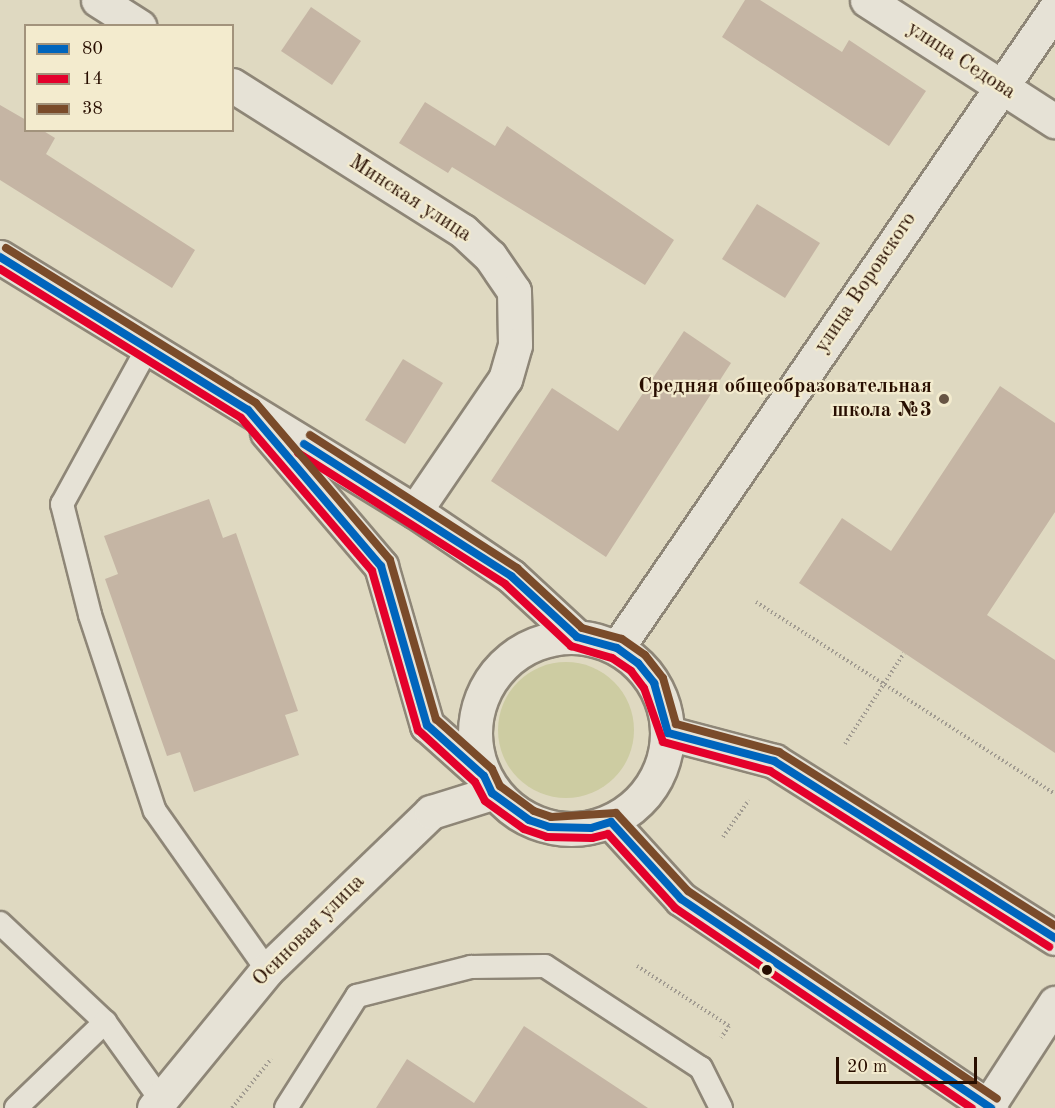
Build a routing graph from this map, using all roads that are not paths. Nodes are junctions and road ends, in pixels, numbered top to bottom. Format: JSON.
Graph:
{"nodes":[{"id":1,"x":98,"y":0,"type":"edge"},
{"id":2,"x":867,"y":0,"type":"edge"},
{"id":3,"x":1055,"y":9,"type":"edge"},
{"id":4,"x":136,"y":24,"type":"edge"},
{"id":5,"x":234,"y":86,"type":"edge"},
{"id":6,"x":1001,"y":86,"type":"junction"},
{"id":7,"x":1055,"y":121,"type":"edge"},
{"id":8,"x":0,"y":257,"type":"edge"},
{"id":9,"x":147,"y":350,"type":"junction"},
{"id":10,"x":248,"y":410,"type":"junction"},
{"id":11,"x":415,"y":511,"type":"junction"},
{"id":12,"x":577,"y":637,"type":"junction"},
{"id":13,"x":617,"y":648,"type":"junction"},
{"id":14,"x":668,"y":734,"type":"junction"},
{"id":15,"x":488,"y":784,"type":"junction"},
{"id":16,"x":611,"y":822,"type":"junction"},
{"id":17,"x":0,"y":924,"type":"edge"},
{"id":18,"x":1055,"y":939,"type":"edge"},
{"id":19,"x":267,"y":969,"type":"junction"},
{"id":20,"x":1055,"y":1003,"type":"edge"},
{"id":21,"x":105,"y":1022,"type":"junction"},
{"id":22,"x":157,"y":1104,"type":"edge"},
{"id":23,"x":990,"y":1107,"type":"edge"},
{"id":24,"x":16,"y":1108,"type":"edge"},
{"id":25,"x":286,"y":1108,"type":"edge"},
{"id":26,"x":721,"y":1108,"type":"edge"}],
"edges":[{"from":1,"to":4,"type":"street"},
{"from":2,"to":6,"type":"street","name":"улица Седова"},
{"from":3,"to":6,"type":"street","name":"улица Воровского"},
{"from":5,"to":11,"type":"street","name":"Минская улица"},
{"from":6,"to":7,"type":"street","name":"улица Седова"},
{"from":6,"to":13,"type":"street","name":"улица Воровского"},
{"from":8,"to":9,"type":"street"},
{"from":9,"to":10,"type":"street"},
{"from":9,"to":19,"type":"lane"},
{"from":10,"to":11,"type":"street"},
{"from":10,"to":15,"type":"street"},
{"from":11,"to":12,"type":"street"},
{"from":12,"to":13,"type":"street"},
{"from":12,"to":15,"type":"street"},
{"from":13,"to":14,"type":"street"},
{"from":14,"to":16,"type":"street"},
{"from":14,"to":18,"type":"street"},
{"from":15,"to":16,"type":"street"},
{"from":15,"to":19,"type":"street","name":"Осиновая улица"},
{"from":16,"to":23,"type":"street"},
{"from":17,"to":21,"type":"lane"},
{"from":19,"to":22,"type":"street","name":"Осиновая улица"},
{"from":20,"to":23,"type":"street"},
{"from":21,"to":22,"type":"lane"},
{"from":21,"to":24,"type":"lane"},
{"from":25,"to":26,"type":"lane"}]}
